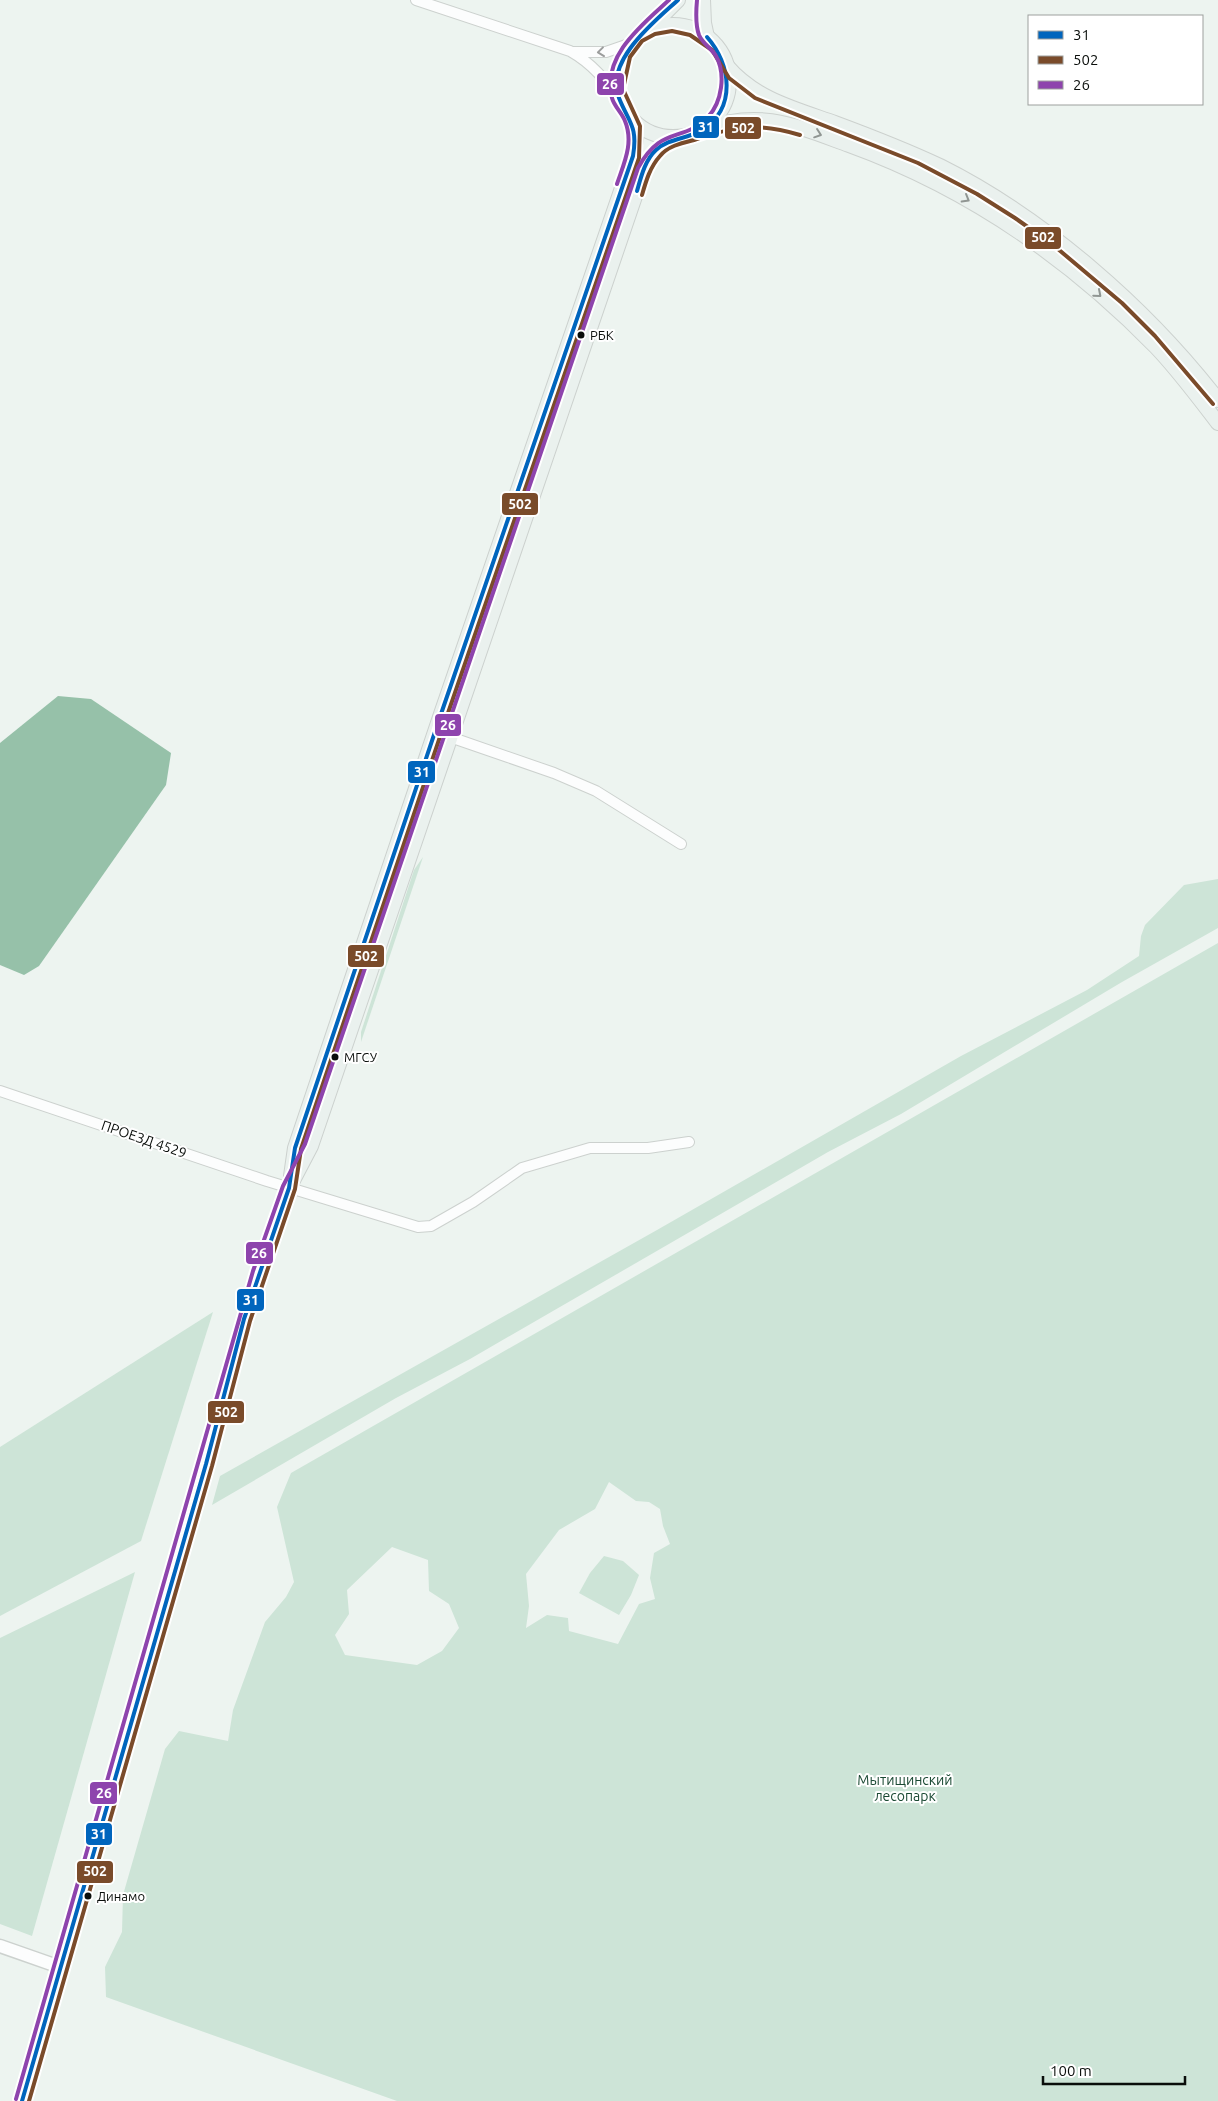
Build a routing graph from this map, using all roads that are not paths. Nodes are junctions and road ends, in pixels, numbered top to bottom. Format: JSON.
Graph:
{"nodes":[{"id":1,"x":416,"y":0,"type":"edge"},
{"id":2,"x":678,"y":0,"type":"edge"},
{"id":3,"x":703,"y":0,"type":"edge"},
{"id":4,"x":648,"y":29,"type":"junction"},
{"id":5,"x":708,"y":37,"type":"junction"},
{"id":6,"x":632,"y":43,"type":"junction"},
{"id":7,"x":570,"y":51,"type":"junction"},
{"id":8,"x":727,"y":66,"type":"junction"},
{"id":9,"x":620,"y":104,"type":"junction"},
{"id":10,"x":631,"y":119,"type":"junction"},
{"id":11,"x":703,"y":129,"type":"junction"},
{"id":12,"x":680,"y":137,"type":"junction"},
{"id":13,"x":1218,"y":400,"type":"edge"},
{"id":14,"x":1218,"y":423,"type":"edge"},
{"id":15,"x":450,"y":737,"type":"junction"},
{"id":16,"x":681,"y":844,"type":"dead end"},
{"id":17,"x":0,"y":1091,"type":"edge"},
{"id":18,"x":689,"y":1142,"type":"dead end"},
{"id":19,"x":289,"y":1188,"type":"junction"},
{"id":20,"x":0,"y":1946,"type":"edge"},
{"id":21,"x":60,"y":1967,"type":"junction"},
{"id":22,"x":22,"y":2101,"type":"edge"}],
"edges":[{"from":1,"to":7,"type":"street"},
{"from":2,"to":4,"type":"main road"},
{"from":3,"to":5,"type":"main road"},
{"from":4,"to":5,"type":"main road"},
{"from":4,"to":6,"type":"main road"},
{"from":5,"to":8,"type":"main road"},
{"from":6,"to":7,"type":"street","one_way":true},
{"from":6,"to":9,"type":"main road"},
{"from":7,"to":9,"type":"street"},
{"from":8,"to":11,"type":"main road"},
{"from":8,"to":13,"type":"main road"},
{"from":9,"to":10,"type":"main road"},
{"from":10,"to":12,"type":"main road"},
{"from":10,"to":19,"type":"main road"},
{"from":11,"to":12,"type":"main road"},
{"from":11,"to":14,"type":"main road","one_way":true},
{"from":12,"to":15,"type":"main road"},
{"from":15,"to":16,"type":"street"},
{"from":15,"to":19,"type":"main road"},
{"from":17,"to":19,"type":"street","name":"ПРОЕЗД 4529"},
{"from":18,"to":19,"type":"street","name":"ПРОЕЗД 4529"},
{"from":19,"to":21,"type":"main road"},
{"from":20,"to":21,"type":"street"},
{"from":21,"to":22,"type":"main road"}]}
